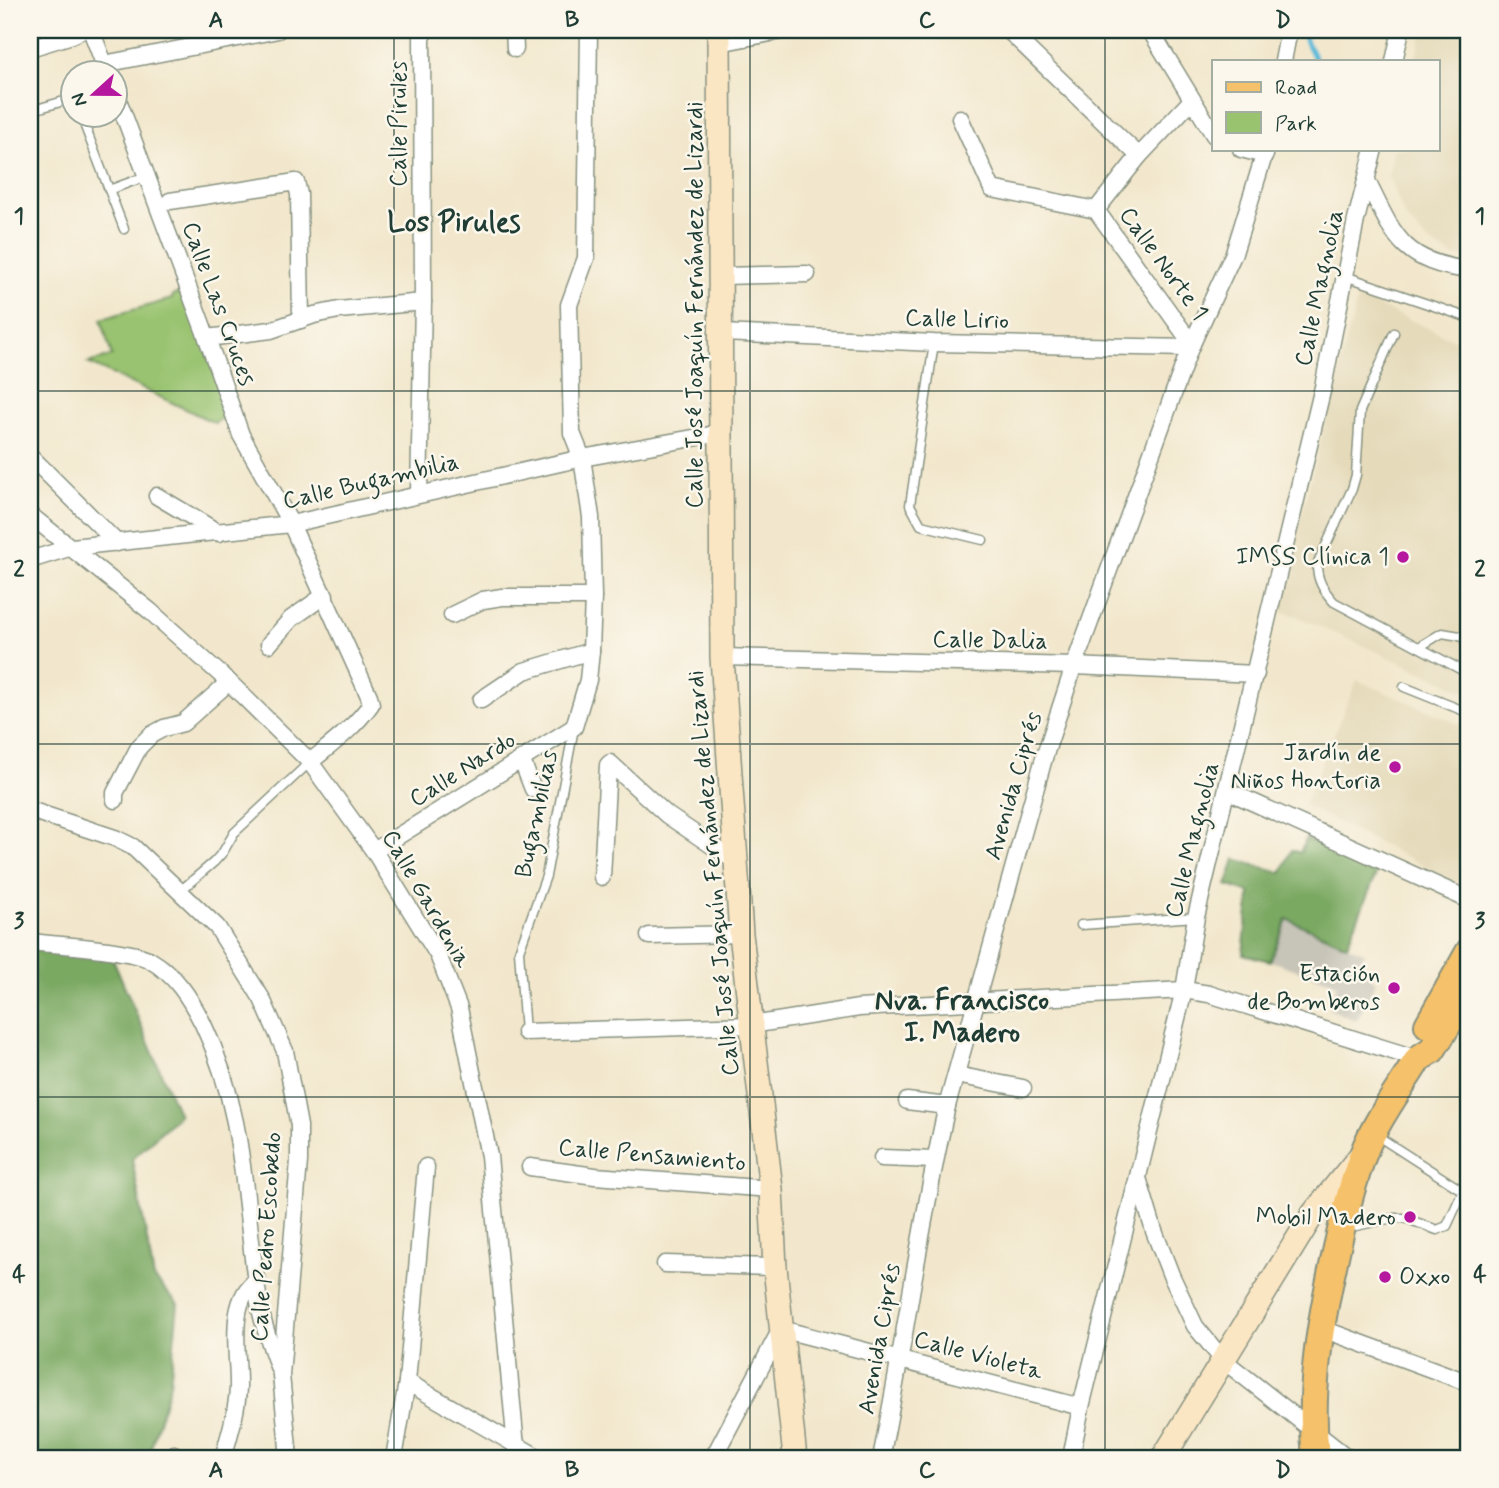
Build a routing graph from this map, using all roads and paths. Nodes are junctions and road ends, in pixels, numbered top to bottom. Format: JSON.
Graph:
{"nodes":[{"id":1,"x":82,"y":30,"type":"edge"},
{"id":2,"x":91,"y":30,"type":"edge"},
{"id":3,"x":278,"y":30,"type":"edge"},
{"id":4,"x":422,"y":30,"type":"edge"},
{"id":5,"x":514,"y":30,"type":"edge"},
{"id":6,"x":589,"y":30,"type":"edge"},
{"id":7,"x":786,"y":30,"type":"edge"},
{"id":8,"x":1007,"y":30,"type":"edge"},
{"id":9,"x":1150,"y":30,"type":"edge"},
{"id":10,"x":1289,"y":30,"type":"edge"},
{"id":11,"x":1401,"y":30,"type":"edge"},
{"id":12,"x":719,"y":36,"type":"edge"},
{"id":13,"x":30,"y":48,"type":"edge"},
{"id":14,"x":515,"y":49,"type":"dead end"},
{"id":15,"x":103,"y":60,"type":"edge"},
{"id":16,"x":1283,"y":60,"type":"edge"},
{"id":17,"x":1394,"y":60,"type":"edge"},
{"id":18,"x":130,"y":64,"type":"edge"},
{"id":19,"x":1192,"y":100,"type":"junction"},
{"id":20,"x":60,"y":102,"type":"edge"},
{"id":21,"x":30,"y":111,"type":"edge"},
{"id":22,"x":960,"y":118,"type":"dead end"},
{"id":23,"x":86,"y":130,"type":"edge"},
{"id":24,"x":130,"y":130,"type":"edge"},
{"id":25,"x":1212,"y":132,"type":"edge"},
{"id":26,"x":1374,"y":150,"type":"edge"},
{"id":27,"x":1265,"y":152,"type":"edge"},
{"id":28,"x":1139,"y":156,"type":"junction"},
{"id":29,"x":147,"y":176,"type":"junction"},
{"id":30,"x":1367,"y":181,"type":"junction"},
{"id":31,"x":109,"y":190,"type":"junction"},
{"id":32,"x":170,"y":201,"type":"dead end"},
{"id":33,"x":1096,"y":210,"type":"junction"},
{"id":34,"x":124,"y":229,"type":"dead end"},
{"id":35,"x":1469,"y":270,"type":"edge"},
{"id":36,"x":807,"y":274,"type":"dead end"},
{"id":37,"x":722,"y":276,"type":"junction"},
{"id":38,"x":1345,"y":276,"type":"junction"},
{"id":39,"x":423,"y":302,"type":"junction"},
{"id":40,"x":1466,"y":317,"type":"dead end"},
{"id":41,"x":301,"y":320,"type":"junction"},
{"id":42,"x":1394,"y":332,"type":"dead end"},
{"id":43,"x":722,"y":333,"type":"junction"},
{"id":44,"x":207,"y":338,"type":"junction"},
{"id":45,"x":934,"y":343,"type":"junction"},
{"id":46,"x":1191,"y":346,"type":"junction"},
{"id":47,"x":721,"y":433,"type":"junction"},
{"id":48,"x":30,"y":456,"type":"edge"},
{"id":49,"x":582,"y":458,"type":"junction"},
{"id":50,"x":419,"y":494,"type":"junction"},
{"id":51,"x":157,"y":496,"type":"dead end"},
{"id":52,"x":30,"y":516,"type":"edge"},
{"id":53,"x":292,"y":524,"type":"junction"},
{"id":54,"x":219,"y":533,"type":"junction"},
{"id":55,"x":983,"y":540,"type":"dead end"},
{"id":56,"x":117,"y":543,"type":"junction"},
{"id":57,"x":72,"y":547,"type":"junction"},
{"id":58,"x":30,"y":560,"type":"edge"},
{"id":59,"x":325,"y":595,"type":"junction"},
{"id":60,"x":593,"y":597,"type":"junction"},
{"id":61,"x":452,"y":615,"type":"dead end"},
{"id":62,"x":1469,"y":642,"type":"edge"},
{"id":63,"x":269,"y":644,"type":"dead end"},
{"id":64,"x":1419,"y":647,"type":"junction"},
{"id":65,"x":591,"y":651,"type":"junction"},
{"id":66,"x":722,"y":657,"type":"junction"},
{"id":67,"x":1074,"y":666,"type":"junction"},
{"id":68,"x":1256,"y":674,"type":"junction"},
{"id":69,"x":1469,"y":674,"type":"edge"},
{"id":70,"x":229,"y":682,"type":"junction"},
{"id":71,"x":1404,"y":687,"type":"dead end"},
{"id":72,"x":481,"y":700,"type":"dead end"},
{"id":73,"x":1469,"y":713,"type":"edge"},
{"id":74,"x":575,"y":727,"type":"junction"},
{"id":75,"x":522,"y":761,"type":"junction"},
{"id":76,"x":310,"y":762,"type":"junction"},
{"id":77,"x":533,"y":789,"type":"dead end"},
{"id":78,"x":1228,"y":791,"type":"junction"},
{"id":79,"x":115,"y":800,"type":"dead end"},
{"id":80,"x":30,"y":810,"type":"edge"},
{"id":81,"x":374,"y":851,"type":"junction"},
{"id":82,"x":735,"y":860,"type":"junction"},
{"id":83,"x":602,"y":877,"type":"dead end"},
{"id":84,"x":180,"y":891,"type":"junction"},
{"id":85,"x":1469,"y":900,"type":"edge"},
{"id":86,"x":1196,"y":917,"type":"junction"},
{"id":87,"x":1081,"y":925,"type":"dead end"},
{"id":88,"x":741,"y":934,"type":"junction"},
{"id":89,"x":649,"y":936,"type":"dead end"},
{"id":90,"x":30,"y":942,"type":"edge"},
{"id":91,"x":1469,"y":952,"type":"edge"},
{"id":92,"x":1184,"y":990,"type":"junction"},
{"id":93,"x":1469,"y":991,"type":"edge"},
{"id":94,"x":977,"y":1002,"type":"junction"},
{"id":95,"x":751,"y":1025,"type":"junction"},
{"id":96,"x":525,"y":1032,"type":"joint"},
{"id":97,"x":1418,"y":1059,"type":"junction"},
{"id":98,"x":956,"y":1074,"type":"junction"},
{"id":99,"x":1023,"y":1088,"type":"dead end"},
{"id":100,"x":907,"y":1101,"type":"dead end"},
{"id":101,"x":947,"y":1107,"type":"junction"},
{"id":102,"x":1369,"y":1142,"type":"junction"},
{"id":103,"x":882,"y":1158,"type":"dead end"},
{"id":104,"x":934,"y":1160,"type":"junction"},
{"id":105,"x":426,"y":1167,"type":"dead end"},
{"id":106,"x":530,"y":1167,"type":"dead end"},
{"id":107,"x":1138,"y":1178,"type":"junction"},
{"id":108,"x":771,"y":1189,"type":"junction"},
{"id":109,"x":1466,"y":1193,"type":"edge"},
{"id":110,"x":1340,"y":1230,"type":"junction"},
{"id":111,"x":665,"y":1264,"type":"dead end"},
{"id":112,"x":775,"y":1267,"type":"junction"},
{"id":113,"x":257,"y":1280,"type":"junction"},
{"id":114,"x":1320,"y":1328,"type":"junction"},
{"id":115,"x":781,"y":1329,"type":"junction"},
{"id":116,"x":901,"y":1359,"type":"junction"},
{"id":117,"x":1223,"y":1360,"type":"junction"},
{"id":118,"x":281,"y":1375,"type":"junction"},
{"id":119,"x":407,"y":1381,"type":"junction"},
{"id":120,"x":1469,"y":1383,"type":"edge"},
{"id":121,"x":1081,"y":1407,"type":"junction"},
{"id":122,"x":1314,"y":1445,"type":"edge"},
{"id":123,"x":517,"y":1451,"type":"edge"},
{"id":124,"x":223,"y":1458,"type":"edge"},
{"id":125,"x":289,"y":1458,"type":"edge"},
{"id":126,"x":394,"y":1458,"type":"edge"},
{"id":127,"x":539,"y":1458,"type":"edge"},
{"id":128,"x":713,"y":1458,"type":"edge"},
{"id":129,"x":794,"y":1458,"type":"edge"},
{"id":130,"x":881,"y":1458,"type":"edge"},
{"id":131,"x":1071,"y":1458,"type":"edge"},
{"id":132,"x":1163,"y":1458,"type":"edge"},
{"id":133,"x":1348,"y":1458,"type":"edge"}],
"edges":[{"from":1,"to":13,"type":"street"},
{"from":2,"to":15,"type":"street"},
{"from":3,"to":18,"type":"street"},
{"from":4,"to":39,"type":"street","name":"Calle Pirules"},
{"from":5,"to":14,"type":"street"},
{"from":6,"to":49,"type":"street"},
{"from":7,"to":12,"type":"street"},
{"from":8,"to":28,"type":"street"},
{"from":9,"to":19,"type":"street"},
{"from":10,"to":16,"type":"street"},
{"from":11,"to":17,"type":"street"},
{"from":12,"to":37,"type":"street","name":"Calle José Joaquín Fernández de Lizardi"},
{"from":19,"to":25,"type":"street"},
{"from":19,"to":28,"type":"street","name":"Calle Norte 1"},
{"from":20,"to":21,"type":"lane"},
{"from":22,"to":33,"type":"street"},
{"from":23,"to":31,"type":"lane"},
{"from":24,"to":29,"type":"street","name":"Calle Las Cruces"},
{"from":26,"to":30,"type":"street","name":"Calle Magnolia"},
{"from":27,"to":46,"type":"street","name":"Avenida Ciprés"},
{"from":28,"to":33,"type":"street","name":"Calle Norte 1"},
{"from":29,"to":31,"type":"lane"},
{"from":29,"to":44,"type":"street","name":"Calle Las Cruces"},
{"from":30,"to":35,"type":"street"},
{"from":30,"to":38,"type":"street","name":"Calle Magnolia"},
{"from":31,"to":34,"type":"lane"},
{"from":32,"to":41,"type":"street"},
{"from":33,"to":46,"type":"street","name":"Calle Norte 1"},
{"from":36,"to":37,"type":"street"},
{"from":37,"to":43,"type":"street","name":"Calle José Joaquín Fernández de Lizardi"},
{"from":38,"to":40,"type":"lane"},
{"from":38,"to":68,"type":"street","name":"Calle Magnolia"},
{"from":39,"to":41,"type":"street"},
{"from":39,"to":50,"type":"street","name":"Calle Pirules"},
{"from":41,"to":44,"type":"street"},
{"from":42,"to":64,"type":"lane"},
{"from":43,"to":45,"type":"street","name":"Calle Lirio"},
{"from":43,"to":47,"type":"street","name":"Calle José Joaquín Fernández de Lizardi"},
{"from":44,"to":53,"type":"street","name":"Calle Las Cruces"},
{"from":45,"to":46,"type":"street","name":"Calle Lirio"},
{"from":45,"to":55,"type":"lane"},
{"from":46,"to":67,"type":"street","name":"Avenida Ciprés"},
{"from":47,"to":49,"type":"street","name":"Calle Bugambilia"},
{"from":47,"to":66,"type":"street","name":"Calle José Joaquín Fernández de Lizardi"},
{"from":48,"to":56,"type":"street"},
{"from":49,"to":50,"type":"street","name":"Calle Bugambilia"},
{"from":49,"to":60,"type":"street"},
{"from":50,"to":53,"type":"street","name":"Calle Bugambilia"},
{"from":51,"to":54,"type":"street"},
{"from":52,"to":57,"type":"street","name":"Calle Gardenia"},
{"from":53,"to":54,"type":"street","name":"Calle Bugambilia"},
{"from":53,"to":59,"type":"street","name":"Calle Las Cruces"},
{"from":54,"to":56,"type":"street","name":"Calle Bugambilia"},
{"from":56,"to":57,"type":"street","name":"Calle Bugambilia"},
{"from":57,"to":58,"type":"street","name":"Calle Bugambilia"},
{"from":57,"to":70,"type":"street","name":"Calle Gardenia"},
{"from":59,"to":63,"type":"street"},
{"from":59,"to":76,"type":"street","name":"Calle Las Cruces"},
{"from":60,"to":61,"type":"street"},
{"from":60,"to":65,"type":"street"},
{"from":62,"to":64,"type":"lane"},
{"from":64,"to":69,"type":"lane"},
{"from":65,"to":72,"type":"street"},
{"from":65,"to":74,"type":"street"},
{"from":66,"to":67,"type":"street","name":"Calle Dalia"},
{"from":66,"to":82,"type":"street","name":"Calle José Joaquín Fernández de Lizardi"},
{"from":67,"to":68,"type":"street","name":"Calle Dalia"},
{"from":67,"to":94,"type":"street","name":"Avenida Ciprés"},
{"from":68,"to":78,"type":"street","name":"Calle Magnolia"},
{"from":70,"to":76,"type":"street","name":"Calle Gardenia"},
{"from":70,"to":79,"type":"street"},
{"from":71,"to":73,"type":"lane"},
{"from":74,"to":75,"type":"street","name":"Calle Nardo"},
{"from":74,"to":96,"type":"lane","name":"Bugambilias"},
{"from":75,"to":77,"type":"street"},
{"from":75,"to":81,"type":"street","name":"Calle Nardo"},
{"from":76,"to":81,"type":"street","name":"Calle Gardenia"},
{"from":76,"to":84,"type":"lane"},
{"from":78,"to":85,"type":"street"},
{"from":78,"to":86,"type":"street","name":"Calle Magnolia"},
{"from":80,"to":84,"type":"street","name":"Calle Pedro Escobedo"},
{"from":81,"to":123,"type":"street","name":"Calle Gardenia"},
{"from":82,"to":83,"type":"street"},
{"from":82,"to":88,"type":"street","name":"Calle José Joaquín Fernández de Lizardi"},
{"from":84,"to":118,"type":"street","name":"Calle Pedro Escobedo"},
{"from":86,"to":87,"type":"lane"},
{"from":86,"to":92,"type":"street","name":"Calle Magnolia"},
{"from":88,"to":89,"type":"street"},
{"from":88,"to":95,"type":"street","name":"Calle José Joaquín Fernández de Lizardi"},
{"from":90,"to":113,"type":"street"},
{"from":91,"to":97,"type":"main road"},
{"from":92,"to":94,"type":"street"},
{"from":92,"to":97,"type":"street"},
{"from":92,"to":107,"type":"street","name":"Calle Magnolia"},
{"from":93,"to":97,"type":"main road"},
{"from":94,"to":95,"type":"street"},
{"from":94,"to":98,"type":"street","name":"Avenida Ciprés"},
{"from":95,"to":96,"type":"street"},
{"from":95,"to":108,"type":"street","name":"Calle José Joaquín Fernández de Lizardi"},
{"from":97,"to":102,"type":"main road"},
{"from":98,"to":99,"type":"street"},
{"from":98,"to":101,"type":"street","name":"Avenida Ciprés"},
{"from":100,"to":101,"type":"street"},
{"from":101,"to":104,"type":"street","name":"Avenida Ciprés"},
{"from":102,"to":109,"type":"lane"},
{"from":102,"to":110,"type":"main road"},
{"from":102,"to":117,"type":"street"},
{"from":103,"to":104,"type":"street"},
{"from":104,"to":116,"type":"street","name":"Avenida Ciprés"},
{"from":105,"to":119,"type":"street"},
{"from":106,"to":108,"type":"street","name":"Calle Pensamiento"},
{"from":107,"to":117,"type":"street"},
{"from":107,"to":121,"type":"street","name":"Calle Magnolia"},
{"from":108,"to":112,"type":"street","name":"Calle José Joaquín Fernández de Lizardi"},
{"from":109,"to":110,"type":"lane"},
{"from":110,"to":114,"type":"main road"},
{"from":111,"to":112,"type":"street"},
{"from":112,"to":115,"type":"street","name":"Calle José Joaquín Fernández de Lizardi"},
{"from":113,"to":118,"type":"street"},
{"from":113,"to":124,"type":"street"},
{"from":114,"to":120,"type":"street"},
{"from":114,"to":122,"type":"main road"},
{"from":115,"to":116,"type":"street","name":"Calle Violeta"},
{"from":115,"to":128,"type":"street"},
{"from":115,"to":129,"type":"street","name":"Calle José Joaquín Fernández de Lizardi"},
{"from":116,"to":121,"type":"street","name":"Calle Violeta"},
{"from":116,"to":130,"type":"street","name":"Avenida Ciprés"},
{"from":117,"to":122,"type":"street"},
{"from":117,"to":132,"type":"street"},
{"from":118,"to":125,"type":"street","name":"Calle Pedro Escobedo"},
{"from":119,"to":123,"type":"street"},
{"from":119,"to":126,"type":"street"},
{"from":121,"to":131,"type":"street","name":"Calle Magnolia"},
{"from":122,"to":133,"type":"street"},
{"from":123,"to":127,"type":"street"}]}
